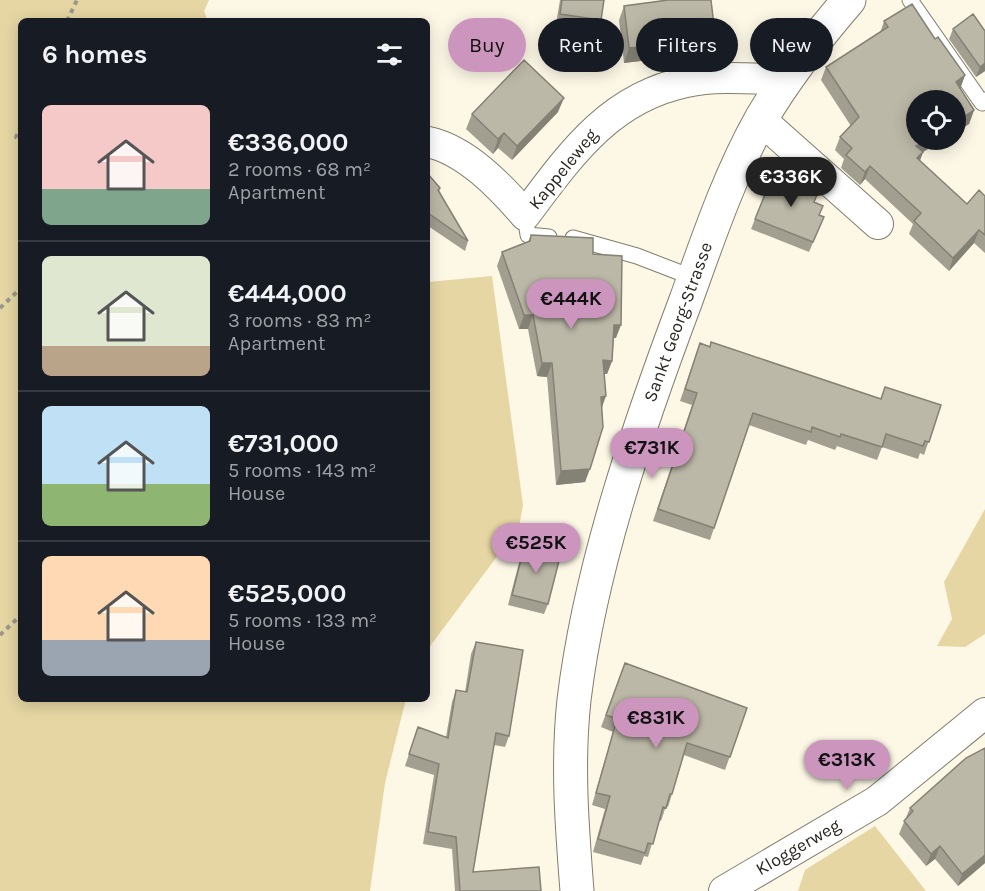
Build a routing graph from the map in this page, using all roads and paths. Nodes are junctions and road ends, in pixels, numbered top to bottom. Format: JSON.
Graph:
{"nodes":[{"id":1,"x":77,"y":0,"type":"edge"},
{"id":2,"x":849,"y":0,"type":"edge"},
{"id":3,"x":910,"y":0,"type":"edge"},
{"id":4,"x":68,"y":18,"type":"edge"},
{"id":5,"x":787,"y":80,"type":"junction"},
{"id":6,"x":985,"y":100,"type":"edge"},
{"id":7,"x":761,"y":120,"type":"junction"},
{"id":8,"x":430,"y":142,"type":"edge"},
{"id":9,"x":525,"y":215,"type":"junction"},
{"id":10,"x":878,"y":224,"type":"dead end"},
{"id":11,"x":694,"y":278,"type":"junction"},
{"id":12,"x":18,"y":291,"type":"edge"},
{"id":13,"x":0,"y":308,"type":"edge"},
{"id":14,"x":18,"y":618,"type":"edge"},
{"id":15,"x":0,"y":635,"type":"edge"},
{"id":16,"x":985,"y":713,"type":"edge"},
{"id":17,"x":577,"y":891,"type":"edge"},
{"id":18,"x":724,"y":891,"type":"edge"}],
"edges":[{"from":1,"to":4,"type":"path"},
{"from":2,"to":5,"type":"street","name":"Sankt Georg-Strasse"},
{"from":3,"to":6,"type":"lane"},
{"from":5,"to":7,"type":"street","name":"Sankt Georg-Strasse"},
{"from":5,"to":9,"type":"street","name":"Kappeleweg"},
{"from":7,"to":10,"type":"street"},
{"from":7,"to":11,"type":"street","name":"Sankt Georg-Strasse"},
{"from":8,"to":9,"type":"street","name":"Kappeleweg"},
{"from":9,"to":11,"type":"lane"},
{"from":11,"to":17,"type":"street","name":"Sankt Georg-Strasse"},
{"from":12,"to":13,"type":"path"},
{"from":14,"to":15,"type":"path"},
{"from":16,"to":18,"type":"street","name":"Kloggerweg"}]}
